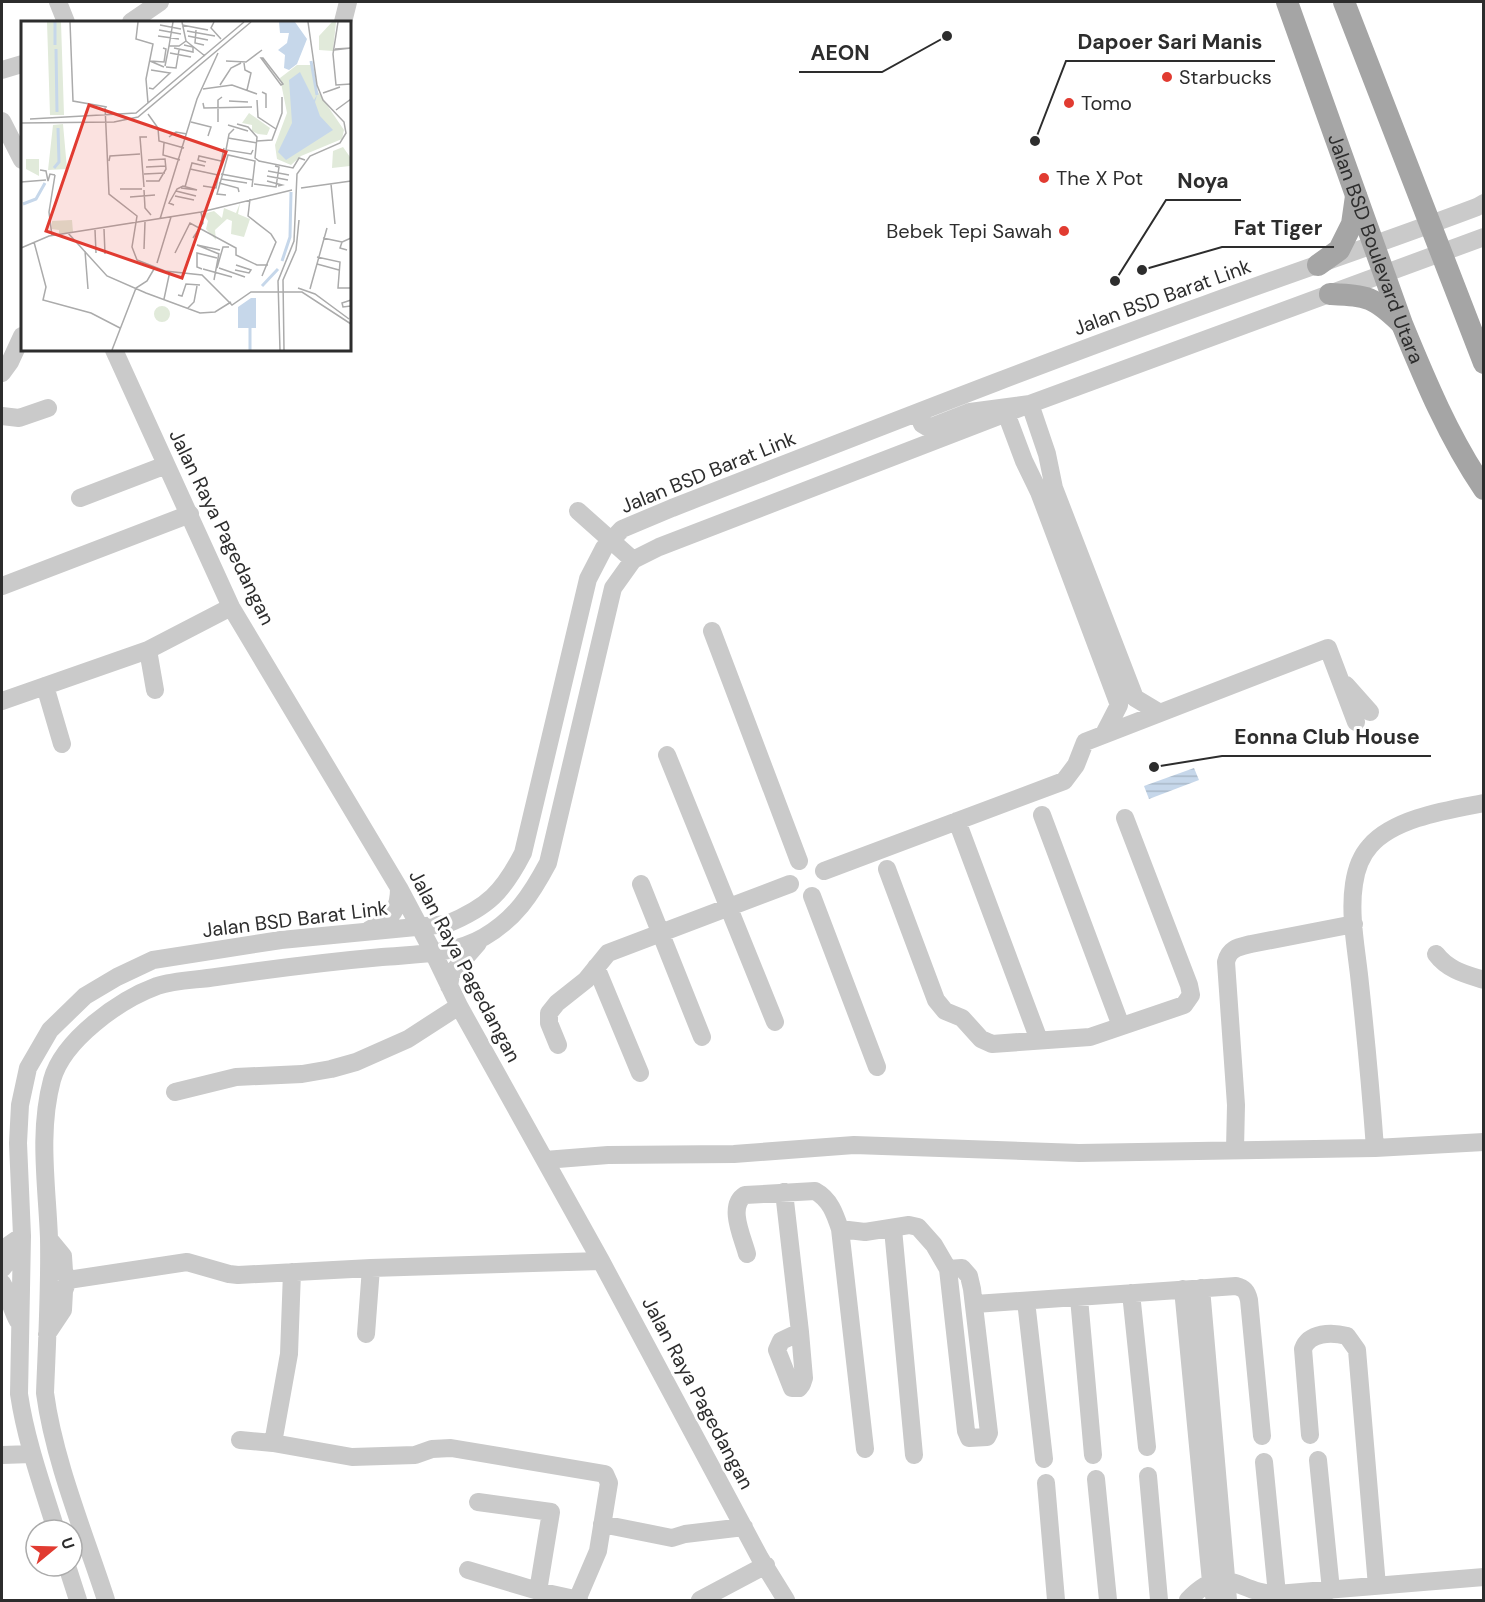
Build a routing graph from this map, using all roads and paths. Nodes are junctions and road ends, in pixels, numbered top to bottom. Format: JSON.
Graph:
{"nodes":[{"id":1,"x":58,"y":2,"type":"edge"},
{"id":2,"x":160,"y":2,"type":"edge"},
{"id":3,"x":348,"y":2,"type":"edge"},
{"id":4,"x":1287,"y":2,"type":"edge"},
{"id":5,"x":1344,"y":2,"type":"edge"},
{"id":6,"x":66,"y":21,"type":"edge"},
{"id":7,"x":132,"y":21,"type":"edge"},
{"id":8,"x":343,"y":21,"type":"edge"},
{"id":9,"x":21,"y":64,"type":"edge"},
{"id":10,"x":2,"y":70,"type":"edge"},
{"id":11,"x":2,"y":121,"type":"edge"},
{"id":12,"x":21,"y":158,"type":"edge"},
{"id":13,"x":1357,"y":193,"type":"junction"},
{"id":14,"x":1484,"y":203,"type":"edge"},
{"id":15,"x":1429,"y":225,"type":"junction"},
{"id":16,"x":1484,"y":237,"type":"edge"},
{"id":17,"x":1375,"y":245,"type":"junction"},
{"id":18,"x":1440,"y":254,"type":"junction"},
{"id":19,"x":1318,"y":265,"type":"junction"},
{"id":20,"x":1386,"y":274,"type":"junction"},
{"id":21,"x":1330,"y":294,"type":"junction"},
{"id":22,"x":1207,"y":304,"type":"junction"},
{"id":23,"x":1402,"y":324,"type":"junction"},
{"id":24,"x":1219,"y":335,"type":"junction"},
{"id":25,"x":21,"y":338,"type":"edge"},
{"id":26,"x":114,"y":351,"type":"edge"},
{"id":27,"x":1484,"y":363,"type":"edge"},
{"id":28,"x":2,"y":373,"type":"edge"},
{"id":29,"x":1030,"y":404,"type":"junction"},
{"id":30,"x":48,"y":408,"type":"dead end"},
{"id":31,"x":918,"y":413,"type":"junction"},
{"id":32,"x":1006,"y":413,"type":"junction"},
{"id":33,"x":2,"y":416,"type":"edge"},
{"id":34,"x":1047,"y":454,"type":"junction"},
{"id":35,"x":1024,"y":461,"type":"junction"},
{"id":36,"x":166,"y":465,"type":"junction"},
{"id":37,"x":772,"y":470,"type":"junction"},
{"id":38,"x":1484,"y":489,"type":"edge"},
{"id":39,"x":80,"y":498,"type":"dead end"},
{"id":40,"x":783,"y":499,"type":"junction"},
{"id":41,"x":578,"y":511,"type":"dead end"},
{"id":42,"x":190,"y":514,"type":"junction"},
{"id":43,"x":611,"y":541,"type":"junction"},
{"id":44,"x":633,"y":560,"type":"junction"},
{"id":45,"x":2,"y":586,"type":"edge"},
{"id":46,"x":231,"y":607,"type":"junction"},
{"id":47,"x":712,"y":631,"type":"dead end"},
{"id":48,"x":148,"y":650,"type":"junction"},
{"id":49,"x":45,"y":686,"type":"junction"},
{"id":50,"x":155,"y":690,"type":"dead end"},
{"id":51,"x":2,"y":701,"type":"edge"},
{"id":52,"x":1127,"y":701,"type":"junction"},
{"id":53,"x":1160,"y":713,"type":"junction"},
{"id":54,"x":1363,"y":717,"type":"dead end"},
{"id":55,"x":1104,"y":734,"type":"junction"},
{"id":56,"x":62,"y":744,"type":"dead end"},
{"id":57,"x":667,"y":755,"type":"dead end"},
{"id":58,"x":1484,"y":803,"type":"edge"},
{"id":59,"x":1042,"y":815,"type":"dead end"},
{"id":60,"x":1125,"y":818,"type":"dead end"},
{"id":61,"x":957,"y":821,"type":"junction"},
{"id":62,"x":799,"y":861,"type":"junction"},
{"id":63,"x":887,"y":869,"type":"dead end"},
{"id":64,"x":824,"y":871,"type":"junction"},
{"id":65,"x":641,"y":884,"type":"dead end"},
{"id":66,"x":790,"y":884,"type":"junction"},
{"id":67,"x":399,"y":888,"type":"junction"},
{"id":68,"x":812,"y":896,"type":"junction"},
{"id":69,"x":728,"y":907,"type":"junction"},
{"id":70,"x":1354,"y":924,"type":"junction"},
{"id":71,"x":420,"y":927,"type":"junction"},
{"id":72,"x":365,"y":932,"type":"junction"},
{"id":73,"x":660,"y":933,"type":"junction"},
{"id":74,"x":483,"y":938,"type":"junction"},
{"id":75,"x":433,"y":952,"type":"junction"},
{"id":76,"x":1436,"y":954,"type":"dead end"},
{"id":77,"x":596,"y":967,"type":"junction"},
{"id":78,"x":1484,"y":980,"type":"edge"},
{"id":79,"x":449,"y":986,"type":"junction"},
{"id":80,"x":459,"y":1006,"type":"junction"},
{"id":81,"x":775,"y":1022,"type":"dead end"},
{"id":82,"x":1121,"y":1026,"type":"junction"},
{"id":83,"x":702,"y":1037,"type":"dead end"},
{"id":84,"x":1039,"y":1040,"type":"junction"},
{"id":85,"x":76,"y":1042,"type":"junction"},
{"id":86,"x":558,"y":1045,"type":"dead end"},
{"id":87,"x":877,"y":1067,"type":"dead end"},
{"id":88,"x":640,"y":1073,"type":"dead end"},
{"id":89,"x":26,"y":1077,"type":"junction"},
{"id":90,"x":174,"y":1092,"type":"dead end"},
{"id":91,"x":1484,"y":1142,"type":"edge"},
{"id":92,"x":1375,"y":1148,"type":"junction"},
{"id":93,"x":1235,"y":1149,"type":"junction"},
{"id":94,"x":545,"y":1160,"type":"junction"},
{"id":95,"x":784,"y":1192,"type":"junction"},
{"id":96,"x":840,"y":1229,"type":"junction"},
{"id":97,"x":893,"y":1229,"type":"junction"},
{"id":98,"x":22,"y":1236,"type":"junction"},
{"id":99,"x":49,"y":1239,"type":"junction"},
{"id":100,"x":747,"y":1254,"type":"dead end"},
{"id":101,"x":601,"y":1261,"type":"junction"},
{"id":102,"x":371,"y":1268,"type":"junction"},
{"id":103,"x":2,"y":1269,"type":"edge"},
{"id":104,"x":948,"y":1269,"type":"junction"},
{"id":105,"x":292,"y":1272,"type":"junction"},
{"id":106,"x":68,"y":1280,"type":"junction"},
{"id":107,"x":2,"y":1283,"type":"edge"},
{"id":108,"x":1192,"y":1288,"type":"junction"},
{"id":109,"x":1131,"y":1293,"type":"junction"},
{"id":110,"x":1078,"y":1298,"type":"junction"},
{"id":111,"x":1026,"y":1301,"type":"junction"},
{"id":112,"x":975,"y":1304,"type":"junction"},
{"id":113,"x":20,"y":1325,"type":"junction"},
{"id":114,"x":800,"y":1332,"type":"dead end"},
{"id":115,"x":366,"y":1334,"type":"dead end"},
{"id":116,"x":47,"y":1335,"type":"junction"},
{"id":117,"x":1262,"y":1436,"type":"dead end"},
{"id":118,"x":1310,"y":1436,"type":"dead end"},
{"id":119,"x":240,"y":1440,"type":"dead end"},
{"id":120,"x":273,"y":1443,"type":"junction"},
{"id":121,"x":1147,"y":1447,"type":"dead end"},
{"id":122,"x":865,"y":1449,"type":"dead end"},
{"id":123,"x":32,"y":1454,"type":"junction"},
{"id":124,"x":2,"y":1455,"type":"edge"},
{"id":125,"x":914,"y":1455,"type":"dead end"},
{"id":126,"x":1093,"y":1455,"type":"dead end"},
{"id":127,"x":1044,"y":1459,"type":"dead end"},
{"id":128,"x":1318,"y":1460,"type":"dead end"},
{"id":129,"x":1264,"y":1462,"type":"dead end"},
{"id":130,"x":1148,"y":1476,"type":"dead end"},
{"id":131,"x":1096,"y":1479,"type":"dead end"},
{"id":132,"x":1046,"y":1483,"type":"dead end"},
{"id":133,"x":478,"y":1502,"type":"dead end"},
{"id":134,"x":52,"y":1518,"type":"edge"},
{"id":135,"x":602,"y":1524,"type":"junction"},
{"id":136,"x":744,"y":1527,"type":"junction"},
{"id":137,"x":766,"y":1565,"type":"junction"},
{"id":138,"x":468,"y":1569,"type":"dead end"},
{"id":139,"x":1484,"y":1577,"type":"edge"},
{"id":140,"x":71,"y":1578,"type":"edge"},
{"id":141,"x":1218,"y":1581,"type":"junction"},
{"id":142,"x":1377,"y":1586,"type":"junction"},
{"id":143,"x":1331,"y":1590,"type":"junction"},
{"id":144,"x":538,"y":1591,"type":"junction"},
{"id":145,"x":1277,"y":1594,"type":"junction"},
{"id":146,"x":105,"y":1596,"type":"edge"},
{"id":147,"x":78,"y":1600,"type":"edge"},
{"id":148,"x":578,"y":1600,"type":"edge"},
{"id":149,"x":700,"y":1600,"type":"edge"},
{"id":150,"x":786,"y":1600,"type":"edge"},
{"id":151,"x":1056,"y":1600,"type":"edge"},
{"id":152,"x":1108,"y":1600,"type":"edge"},
{"id":153,"x":1159,"y":1600,"type":"edge"},
{"id":154,"x":1188,"y":1600,"type":"edge"},
{"id":155,"x":1215,"y":1600,"type":"edge"},
{"id":156,"x":1228,"y":1600,"type":"edge"}],
"edges":[{"from":1,"to":6,"type":"street"},
{"from":2,"to":7,"type":"street"},
{"from":3,"to":8,"type":"street"},
{"from":4,"to":13,"type":"main road","name":"Jalan BSD Boulevard Utara"},
{"from":5,"to":15,"type":"main road"},
{"from":9,"to":10,"type":"street"},
{"from":11,"to":12,"type":"street"},
{"from":13,"to":17,"type":"main road","name":"Jalan BSD Boulevard Utara"},
{"from":13,"to":19,"type":"main road"},
{"from":14,"to":15,"type":"street","name":"Jalan BSD Barat Link"},
{"from":15,"to":17,"type":"street","name":"Jalan BSD Barat Link"},
{"from":15,"to":18,"type":"main road"},
{"from":16,"to":18,"type":"street"},
{"from":17,"to":19,"type":"street","name":"Jalan BSD Barat Link"},
{"from":17,"to":20,"type":"main road","name":"Jalan BSD Boulevard Utara"},
{"from":18,"to":20,"type":"street"},
{"from":18,"to":27,"type":"main road"},
{"from":19,"to":22,"type":"street","name":"Jalan BSD Barat Link"},
{"from":20,"to":21,"type":"street"},
{"from":20,"to":23,"type":"main road","name":"Jalan BSD Boulevard Utara"},
{"from":21,"to":23,"type":"main road"},
{"from":21,"to":24,"type":"street"},
{"from":22,"to":24,"type":"street"},
{"from":22,"to":31,"type":"street","name":"Jalan BSD Barat Link"},
{"from":23,"to":38,"type":"main road","name":"Jalan BSD Boulevard Utara"},
{"from":24,"to":29,"type":"street"},
{"from":25,"to":28,"type":"street"},
{"from":26,"to":36,"type":"street","name":"Jalan Raya Pagedangan"},
{"from":29,"to":31,"type":"street"},
{"from":29,"to":32,"type":"street"},
{"from":29,"to":34,"type":"street"},
{"from":30,"to":33,"type":"street"},
{"from":31,"to":37,"type":"street","name":"Jalan BSD Barat Link"},
{"from":32,"to":35,"type":"street"},
{"from":32,"to":40,"type":"street"},
{"from":34,"to":35,"type":"street"},
{"from":34,"to":52,"type":"street"},
{"from":35,"to":52,"type":"street"},
{"from":36,"to":39,"type":"street"},
{"from":36,"to":42,"type":"street","name":"Jalan Raya Pagedangan"},
{"from":37,"to":40,"type":"street"},
{"from":37,"to":43,"type":"street","name":"Jalan BSD Barat Link"},
{"from":40,"to":44,"type":"street"},
{"from":41,"to":43,"type":"street"},
{"from":42,"to":45,"type":"street"},
{"from":42,"to":46,"type":"street","name":"Jalan Raya Pagedangan"},
{"from":43,"to":44,"type":"street"},
{"from":43,"to":71,"type":"street","name":"Jalan BSD Barat Link"},
{"from":44,"to":74,"type":"street"},
{"from":46,"to":48,"type":"street"},
{"from":46,"to":67,"type":"street","name":"Jalan Raya Pagedangan"},
{"from":47,"to":62,"type":"street"},
{"from":48,"to":49,"type":"street"},
{"from":48,"to":50,"type":"street"},
{"from":49,"to":51,"type":"street"},
{"from":49,"to":56,"type":"street"},
{"from":52,"to":53,"type":"street"},
{"from":52,"to":55,"type":"street"},
{"from":53,"to":54,"type":"street"},
{"from":53,"to":55,"type":"street"},
{"from":55,"to":61,"type":"street"},
{"from":57,"to":69,"type":"street"},
{"from":58,"to":70,"type":"street"},
{"from":59,"to":82,"type":"street"},
{"from":60,"to":82,"type":"street"},
{"from":61,"to":64,"type":"street"},
{"from":61,"to":84,"type":"street"},
{"from":62,"to":64,"type":"street"},
{"from":62,"to":66,"type":"street"},
{"from":63,"to":84,"type":"street"},
{"from":64,"to":68,"type":"street"},
{"from":65,"to":73,"type":"street"},
{"from":66,"to":68,"type":"street"},
{"from":66,"to":69,"type":"street"},
{"from":67,"to":71,"type":"street","name":"Jalan Raya Pagedangan"},
{"from":67,"to":72,"type":"street"},
{"from":68,"to":87,"type":"street"},
{"from":69,"to":73,"type":"street"},
{"from":69,"to":81,"type":"street"},
{"from":70,"to":92,"type":"street"},
{"from":70,"to":93,"type":"street"},
{"from":71,"to":72,"type":"street","name":"Jalan BSD Barat Link"},
{"from":71,"to":75,"type":"street","name":"Jalan Raya Pagedangan"},
{"from":72,"to":89,"type":"street","name":"Jalan BSD Barat Link"},
{"from":73,"to":77,"type":"street"},
{"from":73,"to":83,"type":"street"},
{"from":74,"to":75,"type":"street"},
{"from":74,"to":79,"type":"street"},
{"from":75,"to":79,"type":"street","name":"Jalan Raya Pagedangan"},
{"from":75,"to":85,"type":"street"},
{"from":76,"to":78,"type":"street"},
{"from":77,"to":86,"type":"street"},
{"from":77,"to":88,"type":"street"},
{"from":79,"to":80,"type":"street","name":"Jalan Raya Pagedangan"},
{"from":80,"to":90,"type":"street"},
{"from":80,"to":94,"type":"street","name":"Jalan Raya Pagedangan"},
{"from":82,"to":84,"type":"street"},
{"from":85,"to":89,"type":"street"},
{"from":85,"to":99,"type":"street"},
{"from":89,"to":98,"type":"street","name":"Jalan BSD Barat Link"},
{"from":91,"to":92,"type":"street"},
{"from":92,"to":93,"type":"street"},
{"from":93,"to":94,"type":"street"},
{"from":94,"to":101,"type":"street","name":"Jalan Raya Pagedangan"},
{"from":95,"to":96,"type":"street"},
{"from":95,"to":100,"type":"street"},
{"from":95,"to":114,"type":"street"},
{"from":96,"to":97,"type":"street"},
{"from":96,"to":122,"type":"street"},
{"from":97,"to":104,"type":"street"},
{"from":97,"to":125,"type":"street"},
{"from":98,"to":103,"type":"street"},
{"from":98,"to":113,"type":"street","name":"Jalan BSD Barat Link"},
{"from":99,"to":106,"type":"street"},
{"from":99,"to":116,"type":"street"},
{"from":101,"to":102,"type":"street"},
{"from":101,"to":136,"type":"street","name":"Jalan Raya Pagedangan"},
{"from":102,"to":105,"type":"street"},
{"from":102,"to":115,"type":"street"},
{"from":104,"to":112,"type":"street"},
{"from":104,"to":112,"type":"street"},
{"from":105,"to":106,"type":"street"},
{"from":105,"to":120,"type":"street"},
{"from":106,"to":116,"type":"street"},
{"from":107,"to":113,"type":"street"},
{"from":108,"to":109,"type":"street"},
{"from":108,"to":117,"type":"street"},
{"from":108,"to":141,"type":"street"},
{"from":109,"to":110,"type":"street"},
{"from":109,"to":121,"type":"street"},
{"from":110,"to":111,"type":"street"},
{"from":110,"to":126,"type":"street"},
{"from":111,"to":112,"type":"street"},
{"from":111,"to":127,"type":"street"},
{"from":113,"to":123,"type":"street","name":"Jalan BSD Barat Link"},
{"from":116,"to":146,"type":"street"},
{"from":118,"to":142,"type":"street"},
{"from":119,"to":120,"type":"street"},
{"from":120,"to":135,"type":"street"},
{"from":123,"to":124,"type":"street"},
{"from":123,"to":134,"type":"street"},
{"from":128,"to":143,"type":"street"},
{"from":129,"to":145,"type":"street"},
{"from":130,"to":153,"type":"street"},
{"from":131,"to":152,"type":"street"},
{"from":132,"to":151,"type":"street"},
{"from":133,"to":144,"type":"street"},
{"from":135,"to":136,"type":"street"},
{"from":135,"to":148,"type":"street"},
{"from":136,"to":137,"type":"street","name":"Jalan Raya Pagedangan"},
{"from":137,"to":149,"type":"street"},
{"from":137,"to":150,"type":"street","name":"Jalan Raya Pagedangan"},
{"from":138,"to":144,"type":"street"},
{"from":139,"to":142,"type":"street"},
{"from":140,"to":147,"type":"street"},
{"from":141,"to":145,"type":"street"},
{"from":141,"to":154,"type":"street"},
{"from":141,"to":155,"type":"street"},
{"from":141,"to":156,"type":"street"},
{"from":142,"to":143,"type":"street"},
{"from":143,"to":145,"type":"street"},
{"from":144,"to":148,"type":"street"},
{"from":146,"to":147,"type":"street"}]}
